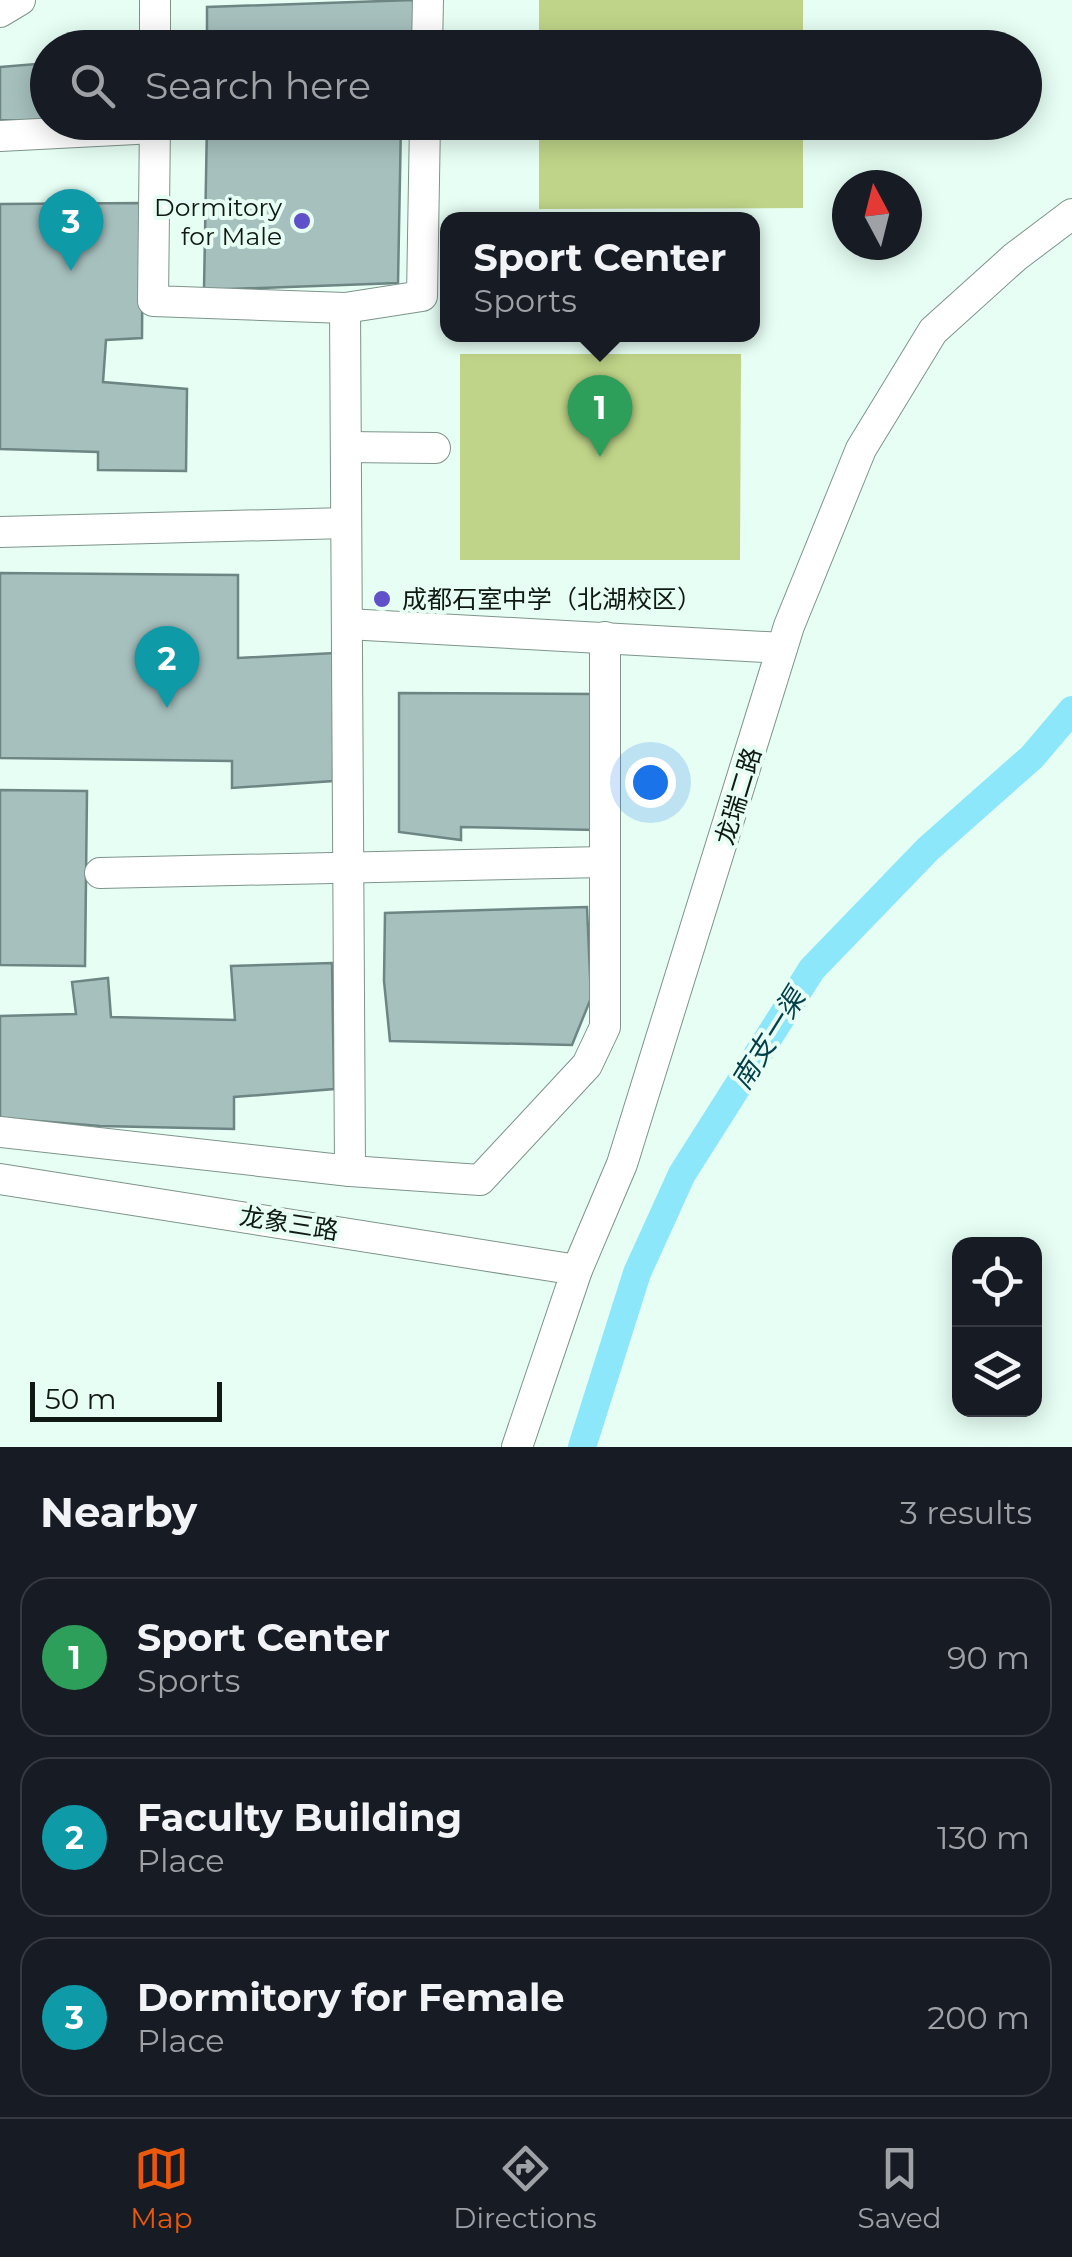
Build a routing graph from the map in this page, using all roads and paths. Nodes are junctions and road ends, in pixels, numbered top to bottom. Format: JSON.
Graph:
{"nodes":[{"id":1,"x":20,"y":0,"type":"edge"},
{"id":2,"x":156,"y":0,"type":"edge"},
{"id":3,"x":428,"y":0,"type":"edge"},
{"id":4,"x":0,"y":12,"type":"edge"},
{"id":5,"x":155,"y":30,"type":"edge"},
{"id":6,"x":427,"y":30,"type":"edge"},
{"id":7,"x":30,"y":134,"type":"edge"},
{"id":8,"x":0,"y":136,"type":"edge"},
{"id":9,"x":154,"y":140,"type":"edge"},
{"id":10,"x":426,"y":140,"type":"edge"},
{"id":11,"x":1072,"y":214,"type":"edge"},
{"id":12,"x":345,"y":308,"type":"junction"},
{"id":13,"x":346,"y":447,"type":"junction"},
{"id":14,"x":435,"y":448,"type":"dead end"},
{"id":15,"x":346,"y":523,"type":"junction"},
{"id":16,"x":0,"y":532,"type":"edge"},
{"id":17,"x":346,"y":624,"type":"junction"},
{"id":18,"x":605,"y":637,"type":"junction"},
{"id":19,"x":782,"y":648,"type":"junction"},
{"id":20,"x":605,"y":862,"type":"junction"},
{"id":21,"x":348,"y":868,"type":"junction"},
{"id":22,"x":100,"y":873,"type":"dead end"},
{"id":23,"x":0,"y":1132,"type":"edge"},
{"id":24,"x":350,"y":1171,"type":"junction"},
{"id":25,"x":0,"y":1180,"type":"edge"},
{"id":26,"x":577,"y":1270,"type":"junction"},
{"id":27,"x":517,"y":1447,"type":"edge"}],
"edges":[{"from":1,"to":4,"type":"street"},
{"from":2,"to":5,"type":"street"},
{"from":3,"to":6,"type":"street"},
{"from":7,"to":8,"type":"street"},
{"from":9,"to":12,"type":"street"},
{"from":10,"to":12,"type":"street"},
{"from":11,"to":19,"type":"street","name":"龙瑞二路"},
{"from":12,"to":13,"type":"street"},
{"from":13,"to":14,"type":"street"},
{"from":13,"to":15,"type":"street"},
{"from":15,"to":16,"type":"street"},
{"from":15,"to":17,"type":"street"},
{"from":17,"to":18,"type":"street"},
{"from":17,"to":21,"type":"street"},
{"from":18,"to":19,"type":"street"},
{"from":18,"to":20,"type":"street"},
{"from":19,"to":26,"type":"street","name":"龙瑞二路"},
{"from":20,"to":21,"type":"street"},
{"from":20,"to":24,"type":"street"},
{"from":21,"to":22,"type":"street"},
{"from":21,"to":24,"type":"street"},
{"from":23,"to":24,"type":"street"},
{"from":25,"to":26,"type":"street","name":"龙象三路"},
{"from":26,"to":27,"type":"street","name":"龙瑞二路"}]}
